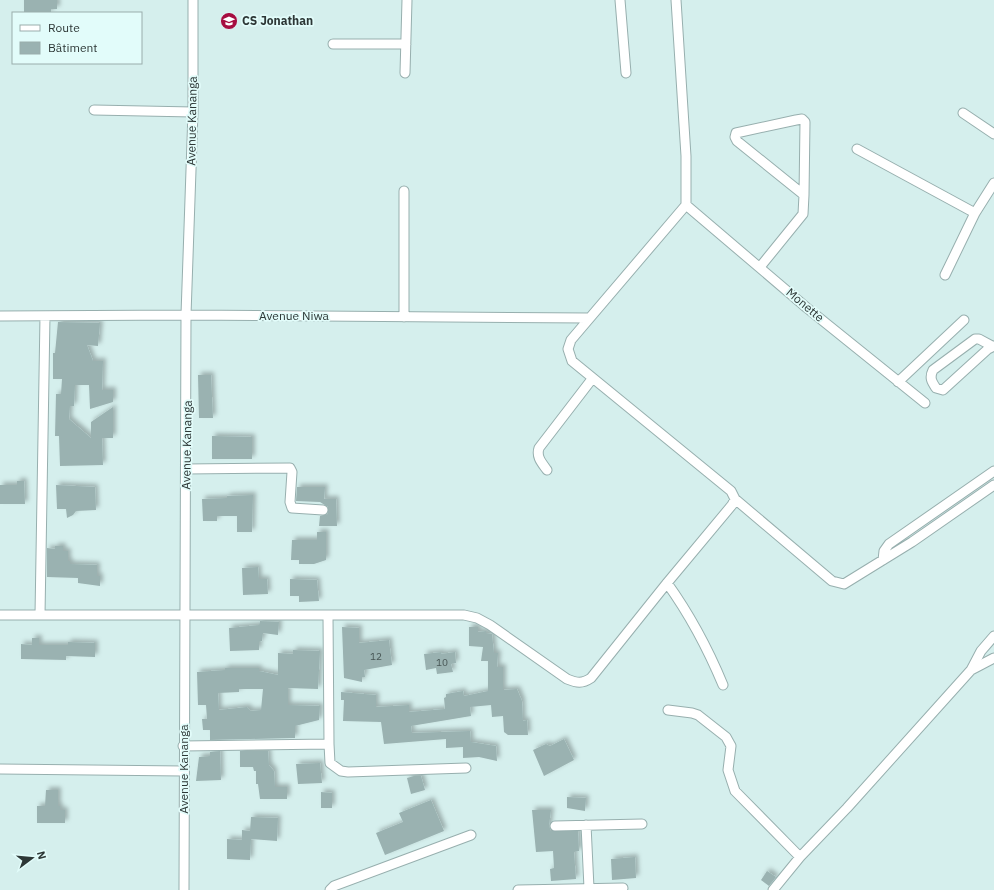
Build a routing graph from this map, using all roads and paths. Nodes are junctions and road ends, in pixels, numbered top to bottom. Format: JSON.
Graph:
{"nodes":[{"id":1,"x":193,"y":0,"type":"edge"},
{"id":2,"x":407,"y":0,"type":"edge"},
{"id":3,"x":620,"y":0,"type":"edge"},
{"id":4,"x":676,"y":0,"type":"edge"},
{"id":5,"x":333,"y":44,"type":"dead end"},
{"id":6,"x":406,"y":44,"type":"junction"},
{"id":7,"x":405,"y":73,"type":"dead end"},
{"id":8,"x":626,"y":73,"type":"dead end"},
{"id":9,"x":94,"y":110,"type":"dead end"},
{"id":10,"x":193,"y":112,"type":"junction"},
{"id":11,"x":963,"y":113,"type":"dead end"},
{"id":12,"x":994,"y":134,"type":"edge"},
{"id":13,"x":857,"y":149,"type":"dead end"},
{"id":14,"x":994,"y":183,"type":"edge"},
{"id":15,"x":404,"y":191,"type":"dead end"},
{"id":16,"x":804,"y":195,"type":"junction"},
{"id":17,"x":686,"y":205,"type":"junction"},
{"id":18,"x":976,"y":214,"type":"junction"},
{"id":19,"x":760,"y":267,"type":"junction"},
{"id":20,"x":945,"y":275,"type":"dead end"},
{"id":21,"x":186,"y":315,"type":"junction"},
{"id":22,"x":0,"y":316,"type":"edge"},
{"id":23,"x":45,"y":316,"type":"junction"},
{"id":24,"x":404,"y":317,"type":"junction"},
{"id":25,"x":588,"y":318,"type":"junction"},
{"id":26,"x":964,"y":320,"type":"dead end"},
{"id":27,"x":993,"y":346,"type":"edge"},
{"id":28,"x":592,"y":379,"type":"junction"},
{"id":29,"x":898,"y":382,"type":"junction"},
{"id":30,"x":925,"y":403,"type":"dead end"},
{"id":31,"x":186,"y":469,"type":"junction"},
{"id":32,"x":547,"y":470,"type":"dead end"},
{"id":33,"x":994,"y":471,"type":"edge"},
{"id":34,"x":994,"y":485,"type":"edge"},
{"id":35,"x":735,"y":499,"type":"junction"},
{"id":36,"x":323,"y":510,"type":"dead end"},
{"id":37,"x":883,"y":560,"type":"junction"},
{"id":38,"x":666,"y":583,"type":"junction"},
{"id":39,"x":185,"y":614,"type":"junction"},
{"id":40,"x":0,"y":615,"type":"edge"},
{"id":41,"x":40,"y":615,"type":"junction"},
{"id":42,"x":328,"y":616,"type":"junction"},
{"id":43,"x":994,"y":636,"type":"edge"},
{"id":44,"x":994,"y":658,"type":"edge"},
{"id":45,"x":970,"y":670,"type":"junction"},
{"id":46,"x":723,"y":685,"type":"dead end"},
{"id":47,"x":668,"y":710,"type":"dead end"},
{"id":48,"x":328,"y":744,"type":"junction"},
{"id":49,"x":183,"y":746,"type":"junction"},
{"id":50,"x":466,"y":768,"type":"dead end"},
{"id":51,"x":0,"y":769,"type":"edge"},
{"id":52,"x":183,"y":771,"type":"junction"},
{"id":53,"x":642,"y":824,"type":"dead end"},
{"id":54,"x":586,"y":825,"type":"junction"},
{"id":55,"x":555,"y":826,"type":"dead end"},
{"id":56,"x":471,"y":835,"type":"dead end"},
{"id":57,"x":800,"y":857,"type":"junction"},
{"id":58,"x":589,"y":888,"type":"junction"},
{"id":59,"x":623,"y":888,"type":"dead end"},
{"id":60,"x":184,"y":890,"type":"edge"},
{"id":61,"x":330,"y":890,"type":"edge"},
{"id":62,"x":518,"y":890,"type":"edge"},
{"id":63,"x":773,"y":890,"type":"edge"}],
"edges":[{"from":1,"to":10,"type":"street","name":"Avenue Kananga"},
{"from":2,"to":6,"type":"street"},
{"from":3,"to":8,"type":"street"},
{"from":4,"to":17,"type":"street"},
{"from":5,"to":6,"type":"street"},
{"from":6,"to":7,"type":"street"},
{"from":9,"to":10,"type":"street"},
{"from":10,"to":21,"type":"street","name":"Avenue Kananga"},
{"from":11,"to":12,"type":"street"},
{"from":13,"to":18,"type":"street"},
{"from":14,"to":18,"type":"street"},
{"from":15,"to":24,"type":"street"},
{"from":16,"to":16,"type":"street"},
{"from":16,"to":19,"type":"street"},
{"from":17,"to":19,"type":"street","name":"Monette"},
{"from":17,"to":25,"type":"street"},
{"from":18,"to":20,"type":"street"},
{"from":19,"to":29,"type":"street","name":"Monette"},
{"from":21,"to":23,"type":"street","name":"Avenue Niwa"},
{"from":21,"to":24,"type":"street","name":"Avenue Niwa"},
{"from":21,"to":31,"type":"street","name":"Avenue Kananga"},
{"from":22,"to":23,"type":"street","name":"Avenue Niwa"},
{"from":23,"to":41,"type":"street"},
{"from":24,"to":25,"type":"street","name":"Avenue Niwa"},
{"from":25,"to":28,"type":"street"},
{"from":26,"to":29,"type":"street"},
{"from":27,"to":27,"type":"street"},
{"from":28,"to":32,"type":"street"},
{"from":28,"to":35,"type":"street"},
{"from":29,"to":30,"type":"street","name":"Monette"},
{"from":31,"to":36,"type":"street"},
{"from":31,"to":39,"type":"street","name":"Avenue Kananga"},
{"from":33,"to":37,"type":"street"},
{"from":34,"to":37,"type":"street"},
{"from":35,"to":37,"type":"street"},
{"from":35,"to":38,"type":"street"},
{"from":38,"to":42,"type":"street"},
{"from":38,"to":46,"type":"street"},
{"from":39,"to":41,"type":"street"},
{"from":39,"to":42,"type":"street"},
{"from":39,"to":49,"type":"street","name":"Avenue Kananga"},
{"from":40,"to":41,"type":"street"},
{"from":42,"to":48,"type":"street"},
{"from":43,"to":45,"type":"street"},
{"from":44,"to":45,"type":"street"},
{"from":45,"to":57,"type":"street"},
{"from":47,"to":57,"type":"street"},
{"from":48,"to":49,"type":"street"},
{"from":48,"to":50,"type":"street"},
{"from":49,"to":52,"type":"street","name":"Avenue Kananga"},
{"from":51,"to":52,"type":"street"},
{"from":52,"to":60,"type":"street","name":"Avenue Kananga"},
{"from":53,"to":54,"type":"street"},
{"from":54,"to":55,"type":"street"},
{"from":54,"to":58,"type":"street"},
{"from":56,"to":61,"type":"street"},
{"from":57,"to":63,"type":"street"},
{"from":58,"to":59,"type":"street"},
{"from":58,"to":62,"type":"street"}]}
